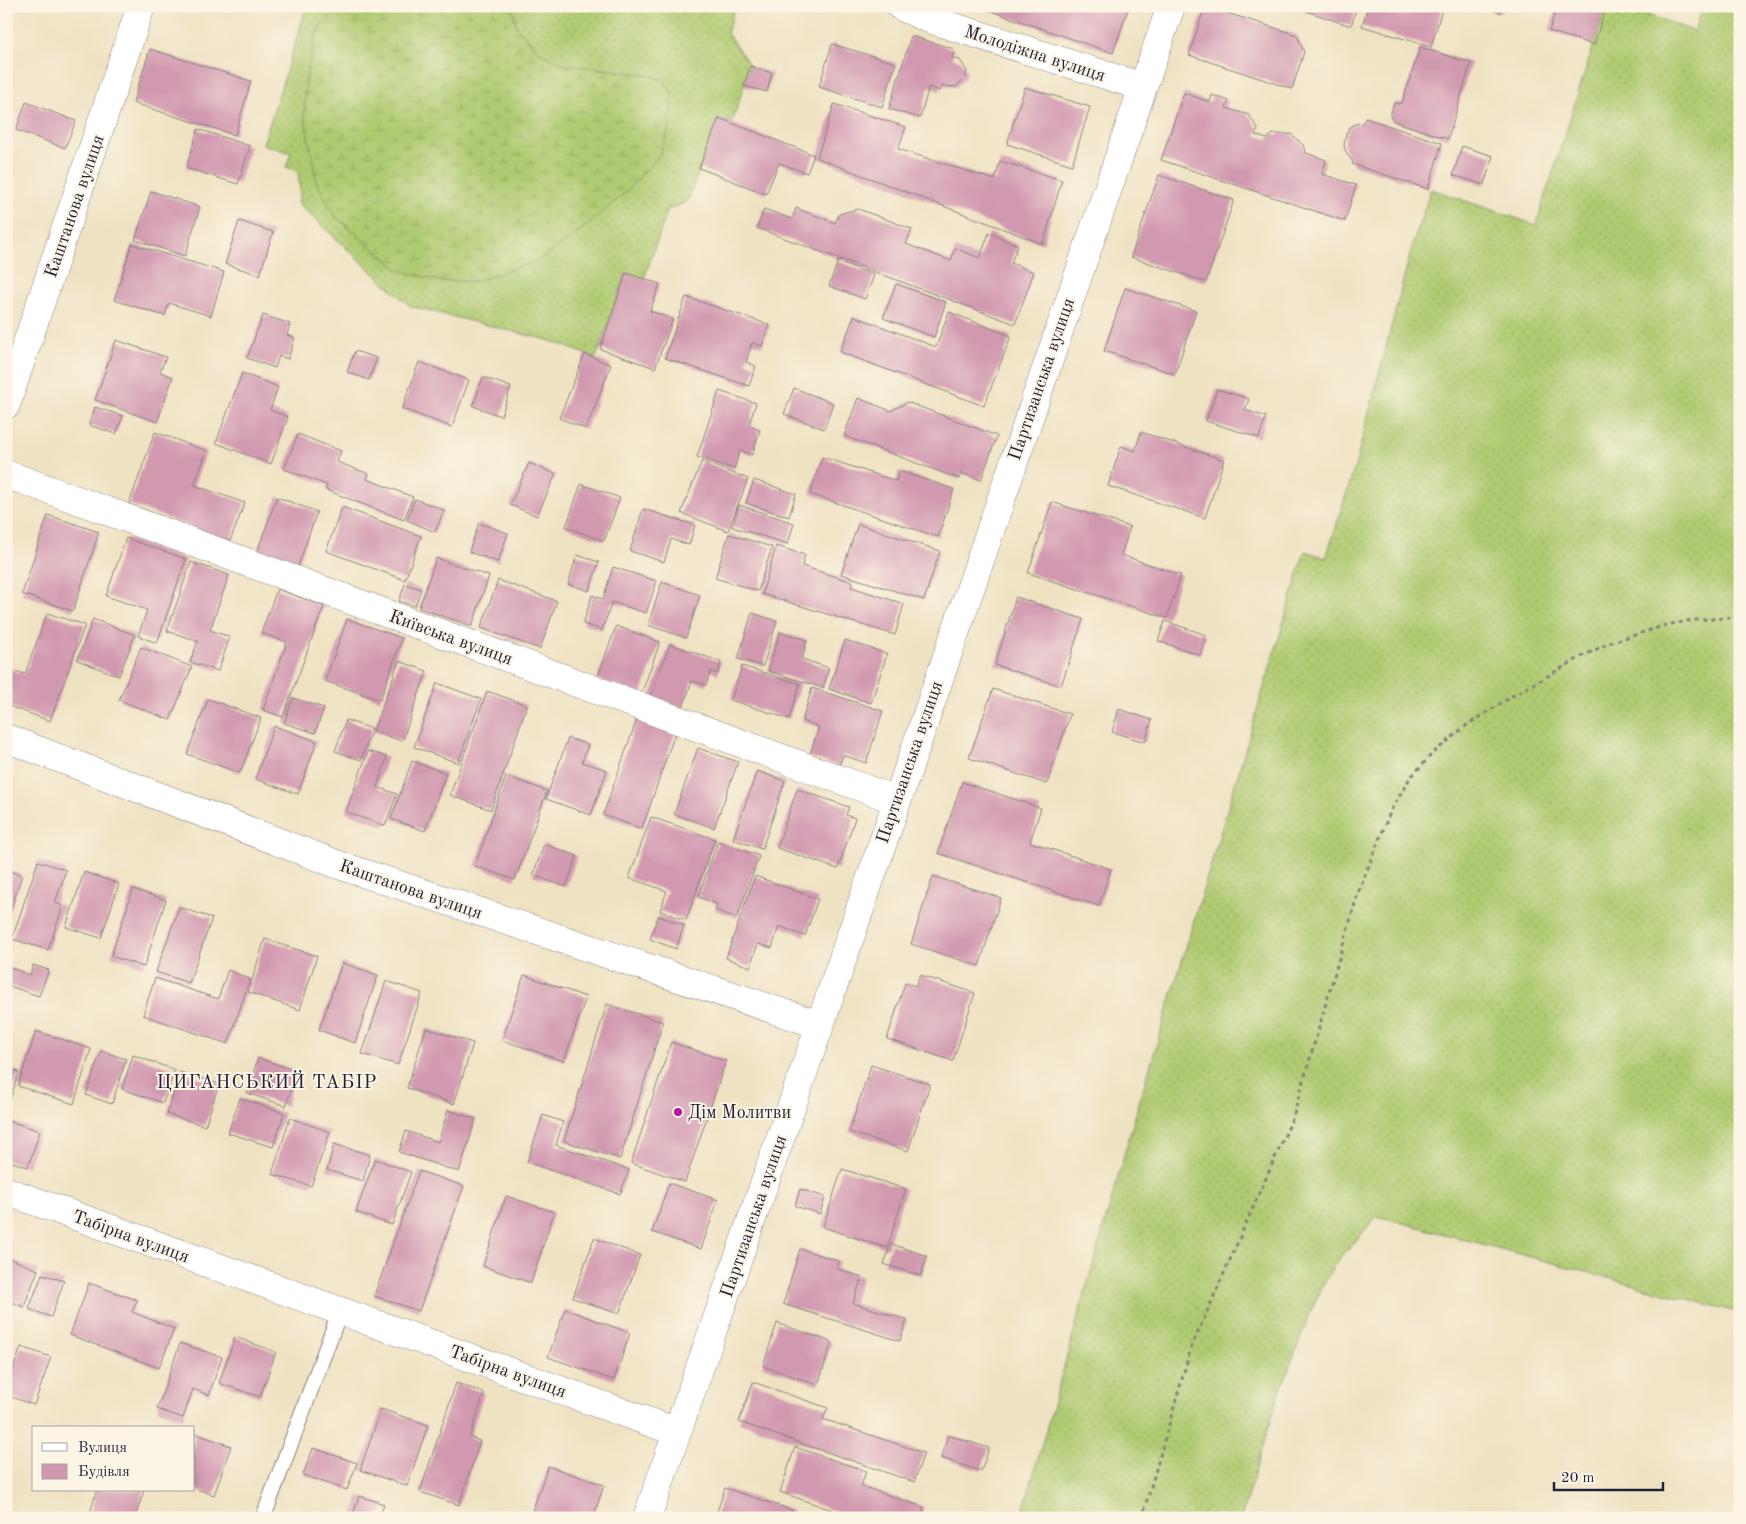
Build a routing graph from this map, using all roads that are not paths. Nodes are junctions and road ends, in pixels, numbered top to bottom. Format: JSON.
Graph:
{"nodes":[{"id":1,"x":141,"y":6,"type":"edge"},
{"id":2,"x":900,"y":6,"type":"edge"},
{"id":3,"x":1171,"y":6,"type":"edge"},
{"id":4,"x":1143,"y":87,"type":"junction"},
{"id":5,"x":6,"y":405,"type":"edge"},
{"id":6,"x":6,"y":474,"type":"edge"},
{"id":7,"x":6,"y":738,"type":"edge"},
{"id":8,"x":896,"y":800,"type":"junction"},
{"id":9,"x":820,"y":1025,"type":"junction"},
{"id":10,"x":6,"y":1191,"type":"edge"},
{"id":11,"x":340,"y":1311,"type":"junction"},
{"id":12,"x":677,"y":1432,"type":"junction"},
{"id":13,"x":263,"y":1518,"type":"edge"},
{"id":14,"x":647,"y":1518,"type":"edge"}],
"edges":[{"from":1,"to":5,"type":"street","name":"Каштанова вулиця"},
{"from":2,"to":4,"type":"street","name":"Молодіжна вулиця"},
{"from":3,"to":4,"type":"street","name":"Партизанська вулиця"},
{"from":4,"to":8,"type":"street","name":"Партизанська вулиця"},
{"from":6,"to":8,"type":"street","name":"Київська вулиця"},
{"from":7,"to":9,"type":"street","name":"Каштанова вулиця"},
{"from":8,"to":9,"type":"street","name":"Партизанська вулиця"},
{"from":9,"to":12,"type":"street","name":"Партизанська вулиця"},
{"from":10,"to":11,"type":"street","name":"Табірна вулиця"},
{"from":11,"to":12,"type":"street","name":"Табірна вулиця"},
{"from":11,"to":13,"type":"lane"},
{"from":12,"to":14,"type":"street","name":"Партизанська вулиця"}]}
